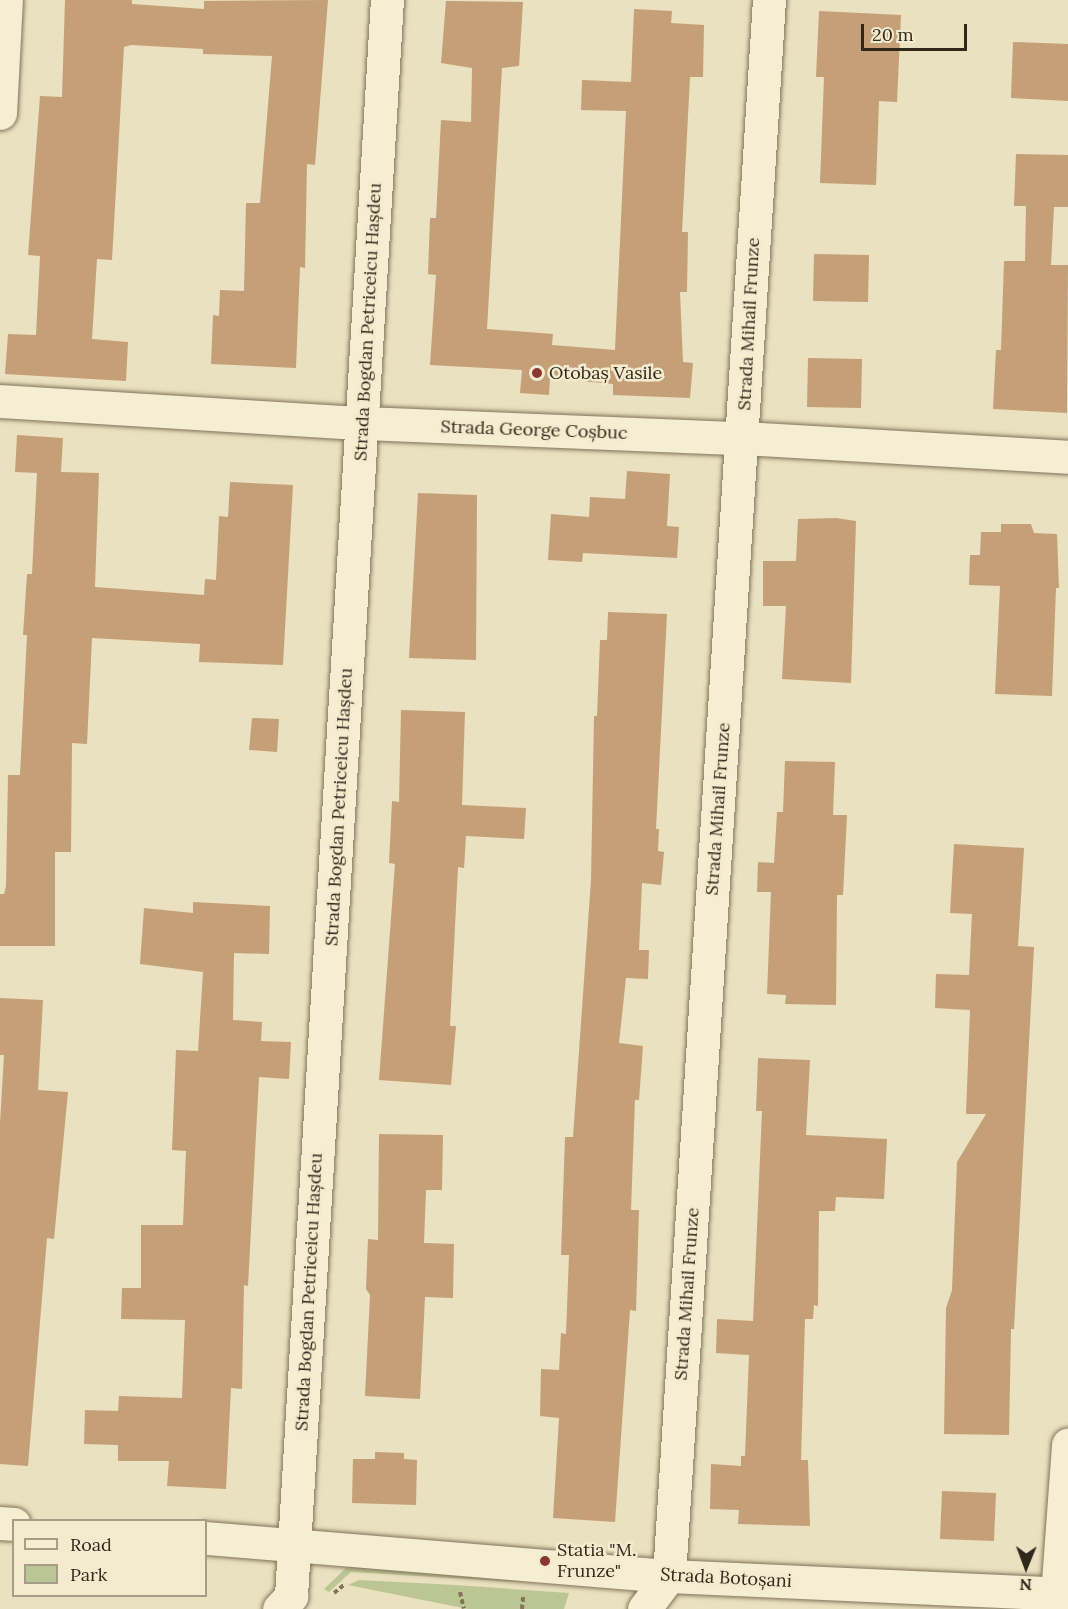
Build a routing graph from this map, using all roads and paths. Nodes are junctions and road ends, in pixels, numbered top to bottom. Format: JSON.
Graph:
{"nodes":[{"id":1,"x":6,"y":0,"type":"edge"},
{"id":2,"x":387,"y":0,"type":"edge"},
{"id":3,"x":769,"y":0,"type":"edge"},
{"id":4,"x":0,"y":113,"type":"edge"},
{"id":5,"x":0,"y":401,"type":"edge"},
{"id":6,"x":362,"y":423,"type":"junction"},
{"id":7,"x":742,"y":438,"type":"junction"},
{"id":8,"x":1068,"y":457,"type":"edge"},
{"id":9,"x":1068,"y":1444,"type":"edge"},
{"id":10,"x":207,"y":1538,"type":"edge"},
{"id":11,"x":294,"y":1544,"type":"junction"},
{"id":12,"x":669,"y":1576,"type":"junction"},
{"id":13,"x":1061,"y":1599,"type":"edge"},
{"id":14,"x":279,"y":1609,"type":"edge"},
{"id":15,"x":644,"y":1609,"type":"edge"}],
"edges":[{"from":1,"to":4,"type":"street"},
{"from":2,"to":6,"type":"street","name":"Strada Bogdan Petriceicu Hașdeu"},
{"from":3,"to":7,"type":"street","name":"Strada Mihail Frunze"},
{"from":5,"to":6,"type":"street","name":"Strada George Coșbuc"},
{"from":6,"to":7,"type":"street","name":"Strada George Coșbuc"},
{"from":6,"to":11,"type":"street","name":"Strada Bogdan Petriceicu Hașdeu"},
{"from":7,"to":8,"type":"street","name":"Strada George Coșbuc"},
{"from":7,"to":12,"type":"street","name":"Strada Mihail Frunze"},
{"from":9,"to":13,"type":"street"},
{"from":10,"to":11,"type":"street","name":"Strada Botoșani"},
{"from":11,"to":12,"type":"street","name":"Strada Botoșani"},
{"from":11,"to":14,"type":"street","name":"Strada Bogdan Petriceicu Hașdeu"},
{"from":12,"to":13,"type":"street","name":"Strada Botoșani"},
{"from":12,"to":15,"type":"street"}]}
